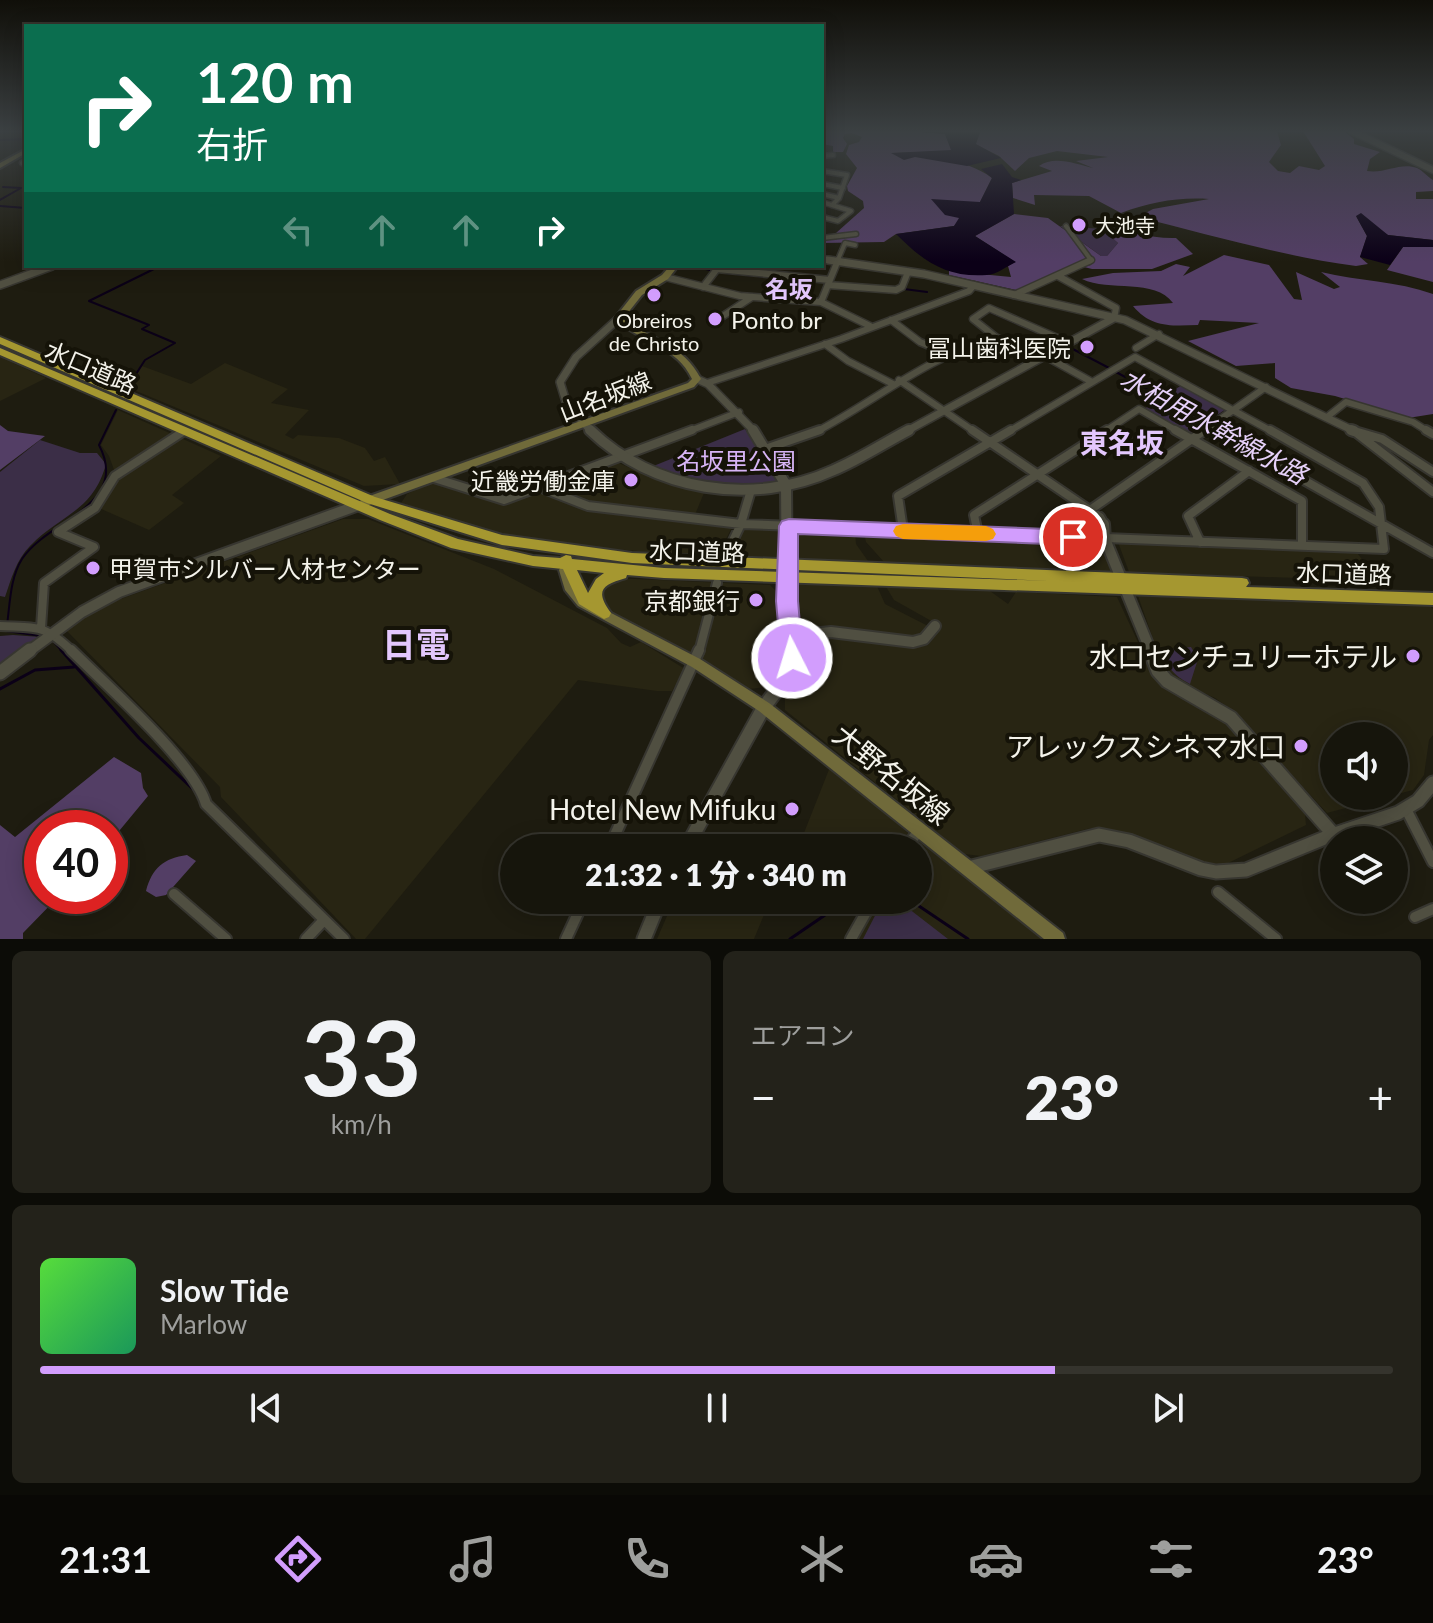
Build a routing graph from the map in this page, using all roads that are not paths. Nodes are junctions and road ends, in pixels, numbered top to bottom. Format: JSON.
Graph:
{"nodes":[{"id":1,"x":843,"y":175,"type":"edge"},
{"id":2,"x":824,"y":184,"type":"edge"},
{"id":3,"x":843,"y":188,"type":"junction"},
{"id":4,"x":824,"y":194,"type":"edge"},
{"id":5,"x":839,"y":198,"type":"junction"},
{"id":6,"x":824,"y":203,"type":"edge"},
{"id":7,"x":832,"y":205,"type":"junction"},
{"id":8,"x":824,"y":218,"type":"edge"},
{"id":9,"x":1066,"y":226,"type":"dead end"},
{"id":10,"x":856,"y":234,"type":"dead end"},
{"id":11,"x":824,"y":238,"type":"edge"},
{"id":12,"x":855,"y":245,"type":"dead end"},
{"id":13,"x":824,"y":259,"type":"edge"},
{"id":14,"x":838,"y":261,"type":"junction"},
{"id":15,"x":47,"y":268,"type":"edge"},
{"id":16,"x":672,"y":268,"type":"edge"},
{"id":17,"x":908,"y":272,"type":"junction"},
{"id":18,"x":1058,"y":276,"type":"junction"},
{"id":19,"x":665,"y":277,"type":"junction"},
{"id":20,"x":829,"y":282,"type":"junction"},
{"id":21,"x":0,"y":285,"type":"edge"},
{"id":22,"x":974,"y":285,"type":"junction"},
{"id":23,"x":703,"y":287,"type":"junction"},
{"id":24,"x":1014,"y":295,"type":"junction"},
{"id":25,"x":752,"y":297,"type":"junction"},
{"id":26,"x":821,"y":302,"type":"junction"},
{"id":27,"x":723,"y":316,"type":"dead end"},
{"id":28,"x":1114,"y":318,"type":"junction"},
{"id":29,"x":618,"y":319,"type":"junction"},
{"id":30,"x":891,"y":320,"type":"junction"},
{"id":31,"x":870,"y":326,"type":"junction"},
{"id":32,"x":1159,"y":334,"type":"junction"},
{"id":33,"x":997,"y":338,"type":"junction"},
{"id":34,"x":0,"y":340,"type":"edge"},
{"id":35,"x":825,"y":344,"type":"junction"},
{"id":36,"x":1066,"y":344,"type":"junction"},
{"id":37,"x":1136,"y":348,"type":"dead end"},
{"id":38,"x":0,"y":351,"type":"edge"},
{"id":39,"x":946,"y":353,"type":"junction"},
{"id":40,"x":1045,"y":356,"type":"junction"},
{"id":41,"x":702,"y":381,"type":"junction"},
{"id":42,"x":896,"y":382,"type":"junction"},
{"id":43,"x":1092,"y":382,"type":"junction"},
{"id":44,"x":1266,"y":387,"type":"junction"},
{"id":45,"x":1232,"y":410,"type":"junction"},
{"id":46,"x":944,"y":411,"type":"junction"},
{"id":47,"x":739,"y":412,"type":"junction"},
{"id":48,"x":1327,"y":417,"type":"junction"},
{"id":49,"x":584,"y":425,"type":"junction"},
{"id":50,"x":1210,"y":425,"type":"junction"},
{"id":51,"x":184,"y":431,"type":"junction"},
{"id":52,"x":1354,"y":431,"type":"junction"},
{"id":53,"x":1433,"y":434,"type":"edge"},
{"id":54,"x":1192,"y":438,"type":"junction"},
{"id":55,"x":990,"y":443,"type":"junction"},
{"id":56,"x":765,"y":449,"type":"junction"},
{"id":57,"x":620,"y":456,"type":"junction"},
{"id":58,"x":1249,"y":471,"type":"junction"},
{"id":59,"x":1433,"y":472,"type":"edge"},
{"id":60,"x":1038,"y":475,"type":"junction"},
{"id":61,"x":434,"y":478,"type":"junction"},
{"id":62,"x":786,"y":485,"type":"junction"},
{"id":63,"x":539,"y":487,"type":"junction"},
{"id":64,"x":751,"y":490,"type":"junction"},
{"id":65,"x":1433,"y":492,"type":"edge"},
{"id":66,"x":371,"y":500,"type":"junction"},
{"id":67,"x":356,"y":506,"type":"junction"},
{"id":68,"x":1090,"y":510,"type":"junction"},
{"id":69,"x":1381,"y":521,"type":"junction"},
{"id":70,"x":741,"y":524,"type":"junction"},
{"id":71,"x":1104,"y":524,"type":"joint"},
{"id":72,"x":789,"y":526,"type":"junction"},
{"id":73,"x":903,"y":531,"type":"junction"},
{"id":74,"x":473,"y":533,"type":"junction"},
{"id":75,"x":978,"y":534,"type":"junction"},
{"id":76,"x":1105,"y":539,"type":"junction"},
{"id":77,"x":1200,"y":542,"type":"junction"},
{"id":78,"x":1302,"y":545,"type":"junction"},
{"id":79,"x":1433,"y":553,"type":"edge"},
{"id":80,"x":726,"y":555,"type":"dead end"},
{"id":81,"x":563,"y":565,"type":"junction"},
{"id":82,"x":788,"y":570,"type":"junction"},
{"id":83,"x":664,"y":573,"type":"junction"},
{"id":84,"x":717,"y":583,"type":"dead end"},
{"id":85,"x":1121,"y":583,"type":"junction"},
{"id":86,"x":1433,"y":591,"type":"edge"},
{"id":87,"x":1433,"y":599,"type":"edge"},
{"id":88,"x":601,"y":610,"type":"junction"},
{"id":89,"x":935,"y":626,"type":"dead end"},
{"id":90,"x":5,"y":627,"type":"edge"},
{"id":91,"x":41,"y":628,"type":"junction"},
{"id":92,"x":53,"y":633,"type":"junction"},
{"id":93,"x":792,"y":636,"type":"junction"},
{"id":94,"x":696,"y":663,"type":"junction"},
{"id":95,"x":0,"y":673,"type":"edge"},
{"id":96,"x":764,"y":707,"type":"junction"},
{"id":97,"x":1433,"y":783,"type":"edge"},
{"id":98,"x":1408,"y":808,"type":"edge"},
{"id":99,"x":1403,"y":810,"type":"edge"},
{"id":100,"x":1407,"y":810,"type":"edge"},
{"id":101,"x":1326,"y":826,"type":"edge"},
{"id":102,"x":1359,"y":826,"type":"edge"},
{"id":103,"x":920,"y":831,"type":"junction"},
{"id":104,"x":616,"y":834,"type":"edge"},
{"id":105,"x":694,"y":834,"type":"edge"},
{"id":106,"x":917,"y":834,"type":"edge"},
{"id":107,"x":1320,"y":841,"type":"edge"},
{"id":108,"x":1433,"y":862,"type":"edge"},
{"id":109,"x":968,"y":868,"type":"junction"},
{"id":110,"x":1218,"y":892,"type":"dead end"},
{"id":111,"x":174,"y":894,"type":"dead end"},
{"id":112,"x":1433,"y":909,"type":"edge"},
{"id":113,"x":578,"y":914,"type":"edge"},
{"id":114,"x":654,"y":914,"type":"edge"},
{"id":115,"x":865,"y":914,"type":"edge"},
{"id":116,"x":1415,"y":917,"type":"dead end"},
{"id":117,"x":324,"y":920,"type":"junction"},
{"id":118,"x":226,"y":939,"type":"edge"},
{"id":119,"x":306,"y":939,"type":"edge"},
{"id":120,"x":344,"y":939,"type":"edge"},
{"id":121,"x":566,"y":939,"type":"edge"},
{"id":122,"x":644,"y":939,"type":"edge"},
{"id":123,"x":851,"y":939,"type":"edge"},
{"id":124,"x":1057,"y":939,"type":"edge"},
{"id":125,"x":1276,"y":939,"type":"edge"}],
"edges":[{"from":1,"to":3,"type":"street"},
{"from":2,"to":3,"type":"street"},
{"from":3,"to":5,"type":"street"},
{"from":4,"to":5,"type":"street"},
{"from":5,"to":7,"type":"street"},
{"from":6,"to":7,"type":"street"},
{"from":7,"to":8,"type":"street"},
{"from":9,"to":18,"type":"street"},
{"from":10,"to":11,"type":"street"},
{"from":12,"to":14,"type":"street"},
{"from":13,"to":14,"type":"street"},
{"from":14,"to":17,"type":"street"},
{"from":14,"to":20,"type":"street"},
{"from":15,"to":21,"type":"street"},
{"from":16,"to":19,"type":"main road"},
{"from":17,"to":20,"type":"street"},
{"from":17,"to":22,"type":"street"},
{"from":18,"to":24,"type":"street"},
{"from":18,"to":28,"type":"street"},
{"from":19,"to":23,"type":"street"},
{"from":19,"to":29,"type":"main road"},
{"from":20,"to":23,"type":"street"},
{"from":20,"to":26,"type":"street"},
{"from":22,"to":24,"type":"street"},
{"from":22,"to":30,"type":"street"},
{"from":23,"to":25,"type":"street"},
{"from":24,"to":28,"type":"street"},
{"from":25,"to":26,"type":"street"},
{"from":25,"to":27,"type":"street"},
{"from":26,"to":31,"type":"street"},
{"from":28,"to":32,"type":"street"},
{"from":28,"to":36,"type":"street"},
{"from":29,"to":41,"type":"main road","name":"山名坂線"},
{"from":29,"to":49,"type":"street"},
{"from":30,"to":31,"type":"street"},
{"from":30,"to":39,"type":"street"},
{"from":31,"to":35,"type":"street"},
{"from":32,"to":37,"type":"street"},
{"from":32,"to":44,"type":"street"},
{"from":33,"to":36,"type":"street"},
{"from":33,"to":39,"type":"street"},
{"from":33,"to":40,"type":"street"},
{"from":34,"to":66,"type":"highway","name":"水口道路"},
{"from":35,"to":41,"type":"street"},
{"from":35,"to":42,"type":"street"},
{"from":36,"to":40,"type":"street"},
{"from":38,"to":51,"type":"highway","name":"水口道路"},
{"from":39,"to":42,"type":"street"},
{"from":40,"to":43,"type":"street"},
{"from":40,"to":46,"type":"street"},
{"from":41,"to":47,"type":"street"},
{"from":41,"to":49,"type":"main road","name":"山名坂線"},
{"from":42,"to":46,"type":"street"},
{"from":42,"to":56,"type":"street"},
{"from":43,"to":45,"type":"street"},
{"from":43,"to":55,"type":"street"},
{"from":44,"to":45,"type":"street"},
{"from":44,"to":48,"type":"street"},
{"from":45,"to":50,"type":"street"},
{"from":45,"to":69,"type":"street"},
{"from":46,"to":55,"type":"street"},
{"from":46,"to":62,"type":"street"},
{"from":47,"to":56,"type":"street"},
{"from":47,"to":57,"type":"street"},
{"from":48,"to":52,"type":"street"},
{"from":48,"to":53,"type":"street"},
{"from":49,"to":57,"type":"street"},
{"from":49,"to":61,"type":"main road","name":"山名坂線"},
{"from":50,"to":54,"type":"street"},
{"from":50,"to":69,"type":"street"},
{"from":51,"to":67,"type":"highway","name":"水口道路"},
{"from":51,"to":91,"type":"street"},
{"from":52,"to":59,"type":"street"},
{"from":52,"to":65,"type":"street"},
{"from":54,"to":58,"type":"street"},
{"from":54,"to":60,"type":"street"},
{"from":54,"to":68,"type":"street"},
{"from":55,"to":60,"type":"street"},
{"from":55,"to":73,"type":"street"},
{"from":56,"to":62,"type":"street"},
{"from":57,"to":63,"type":"street"},
{"from":57,"to":64,"type":"street"},
{"from":58,"to":77,"type":"street"},
{"from":58,"to":78,"type":"street"},
{"from":60,"to":68,"type":"street"},
{"from":60,"to":75,"type":"street"},
{"from":61,"to":63,"type":"street"},
{"from":61,"to":66,"type":"main road","name":"山名坂線"},
{"from":62,"to":64,"type":"street"},
{"from":62,"to":72,"type":"street"},
{"from":63,"to":70,"type":"street"},
{"from":64,"to":70,"type":"street"},
{"from":66,"to":67,"type":"main road","name":"山名坂線"},
{"from":66,"to":74,"type":"highway","name":"水口道路"},
{"from":67,"to":81,"type":"highway","name":"水口道路"},
{"from":67,"to":92,"type":"street"},
{"from":68,"to":71,"type":"street"},
{"from":69,"to":78,"type":"street"},
{"from":69,"to":79,"type":"street"},
{"from":70,"to":72,"type":"street"},
{"from":70,"to":80,"type":"street"},
{"from":71,"to":76,"type":"street"},
{"from":72,"to":73,"type":"street"},
{"from":72,"to":82,"type":"street"},
{"from":73,"to":75,"type":"street"},
{"from":74,"to":81,"type":"highway"},
{"from":74,"to":82,"type":"highway","name":"水口道路"},
{"from":75,"to":76,"type":"street"},
{"from":76,"to":77,"type":"street"},
{"from":76,"to":85,"type":"street"},
{"from":77,"to":78,"type":"street"},
{"from":81,"to":83,"type":"highway","name":"水口道路"},
{"from":81,"to":88,"type":"highway"},
{"from":82,"to":83,"type":"highway","name":"水口道路"},
{"from":82,"to":85,"type":"highway","name":"水口道路"},
{"from":82,"to":93,"type":"street"},
{"from":83,"to":88,"type":"highway"},
{"from":84,"to":94,"type":"street"},
{"from":85,"to":86,"type":"highway","name":"水口道路"},
{"from":85,"to":87,"type":"highway","name":"水口道路"},
{"from":85,"to":101,"type":"street"},
{"from":88,"to":94,"type":"main road","name":"大野名坂線"},
{"from":89,"to":93,"type":"street"},
{"from":90,"to":91,"type":"street"},
{"from":91,"to":92,"type":"street"},
{"from":92,"to":95,"type":"street"},
{"from":92,"to":117,"type":"street"},
{"from":93,"to":96,"type":"street"},
{"from":94,"to":96,"type":"main road","name":"大野名坂線"},
{"from":94,"to":104,"type":"street"},
{"from":96,"to":103,"type":"main road","name":"大野名坂線"},
{"from":96,"to":105,"type":"street"},
{"from":97,"to":98,"type":"street"},
{"from":99,"to":102,"type":"street"},
{"from":100,"to":108,"type":"street"},
{"from":103,"to":106,"type":"street"},
{"from":103,"to":109,"type":"main road","name":"大野名坂線"},
{"from":107,"to":109,"type":"street"},
{"from":109,"to":124,"type":"main road","name":"大野名坂線"},
{"from":110,"to":125,"type":"street"},
{"from":111,"to":118,"type":"street"},
{"from":112,"to":116,"type":"street"},
{"from":113,"to":121,"type":"street"},
{"from":114,"to":122,"type":"street"},
{"from":115,"to":123,"type":"street"},
{"from":117,"to":119,"type":"street"},
{"from":117,"to":120,"type":"street"}]}
